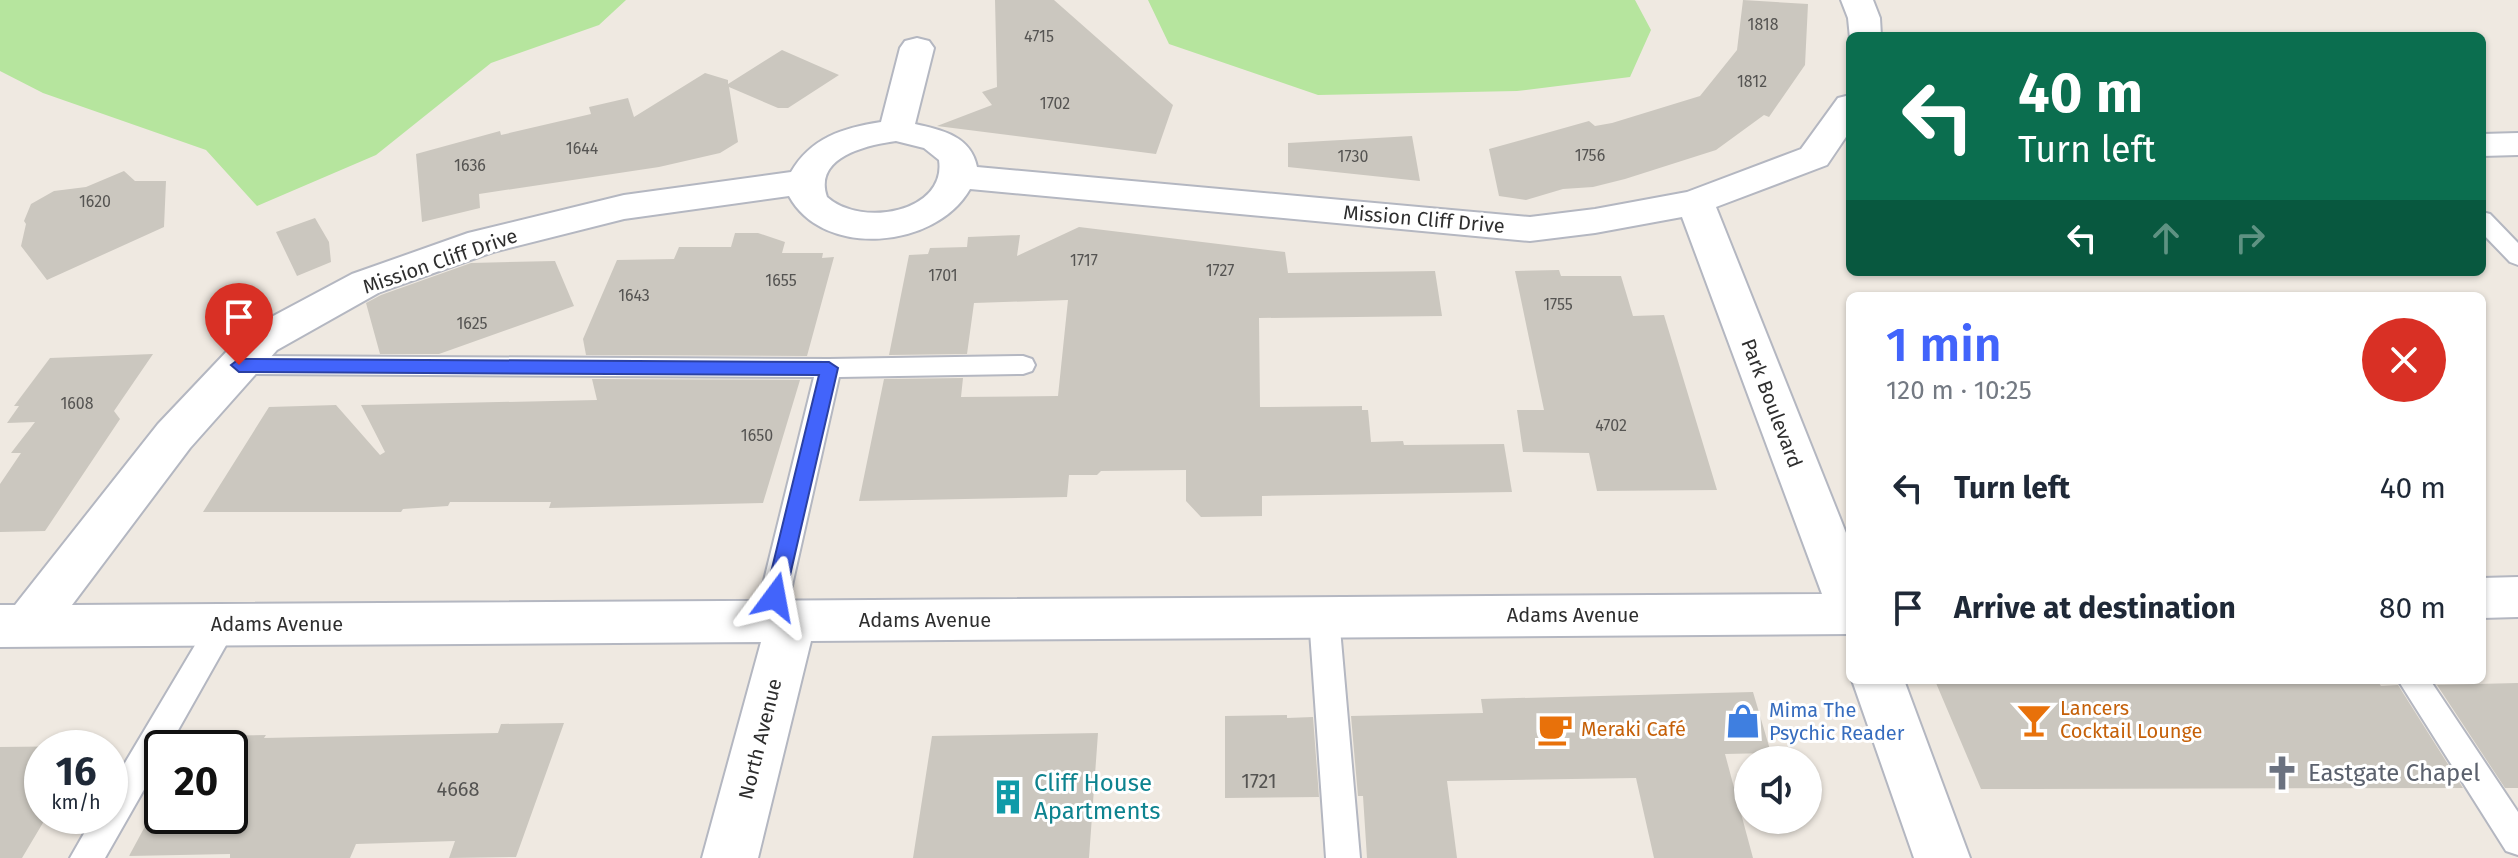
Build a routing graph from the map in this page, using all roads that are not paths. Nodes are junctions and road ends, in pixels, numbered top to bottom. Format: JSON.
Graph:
{"nodes":[{"id":1,"x":1857,"y":0,"type":"edge"},
{"id":2,"x":1865,"y":32,"type":"edge"},
{"id":3,"x":917,"y":48,"type":"dead end"},
{"id":4,"x":1846,"y":117,"type":"edge"},
{"id":5,"x":896,"y":130,"type":"junction"},
{"id":6,"x":2518,"y":144,"type":"edge"},
{"id":7,"x":2486,"y":145,"type":"edge"},
{"id":8,"x":1832,"y":157,"type":"edge"},
{"id":9,"x":961,"y":177,"type":"junction"},
{"id":10,"x":804,"y":182,"type":"junction"},
{"id":11,"x":1695,"y":202,"type":"junction"},
{"id":12,"x":2486,"y":223,"type":"edge"},
{"id":13,"x":2518,"y":257,"type":"edge"},
{"id":14,"x":239,"y":365,"type":"junction"},
{"id":15,"x":1023,"y":365,"type":"dead end"},
{"id":16,"x":829,"y":368,"type":"junction"},
{"id":17,"x":1846,"y":594,"type":"edge"},
{"id":18,"x":2518,"y":597,"type":"edge"},
{"id":19,"x":2486,"y":598,"type":"edge"},
{"id":20,"x":1846,"y":614,"type":"edge"},
{"id":21,"x":1324,"y":617,"type":"junction"},
{"id":22,"x":780,"y":621,"type":"junction"},
{"id":23,"x":223,"y":624,"type":"junction"},
{"id":24,"x":14,"y":626,"type":"edge"},
{"id":25,"x":1879,"y":684,"type":"edge"},
{"id":26,"x":2416,"y":684,"type":"edge"},
{"id":27,"x":2518,"y":840,"type":"edge"},
{"id":28,"x":87,"y":858,"type":"edge"},
{"id":29,"x":730,"y":858,"type":"edge"},
{"id":30,"x":1343,"y":858,"type":"edge"},
{"id":31,"x":1942,"y":858,"type":"edge"}],
"edges":[{"from":1,"to":2,"type":"street"},
{"from":3,"to":5,"type":"street"},
{"from":4,"to":8,"type":"street","name":"Mission Cliff Drive"},
{"from":5,"to":9,"type":"street"},
{"from":5,"to":10,"type":"street"},
{"from":6,"to":7,"type":"street"},
{"from":8,"to":11,"type":"street","name":"Mission Cliff Drive"},
{"from":9,"to":10,"type":"street"},
{"from":9,"to":11,"type":"street","name":"Mission Cliff Drive"},
{"from":10,"to":14,"type":"street","name":"Mission Cliff Drive"},
{"from":11,"to":17,"type":"street","name":"Park Boulevard"},
{"from":12,"to":13,"type":"lane"},
{"from":14,"to":16,"type":"lane"},
{"from":14,"to":24,"type":"street","name":"Mission Cliff Drive"},
{"from":15,"to":16,"type":"lane"},
{"from":16,"to":22,"type":"lane"},
{"from":18,"to":19,"type":"street"},
{"from":20,"to":21,"type":"street","name":"Adams Avenue"},
{"from":21,"to":22,"type":"street","name":"Adams Avenue"},
{"from":21,"to":30,"type":"lane"},
{"from":22,"to":23,"type":"street","name":"Adams Avenue"},
{"from":22,"to":29,"type":"street","name":"North Avenue"},
{"from":23,"to":24,"type":"street","name":"Adams Avenue"},
{"from":23,"to":28,"type":"lane"},
{"from":25,"to":31,"type":"street"},
{"from":26,"to":27,"type":"lane"}]}
